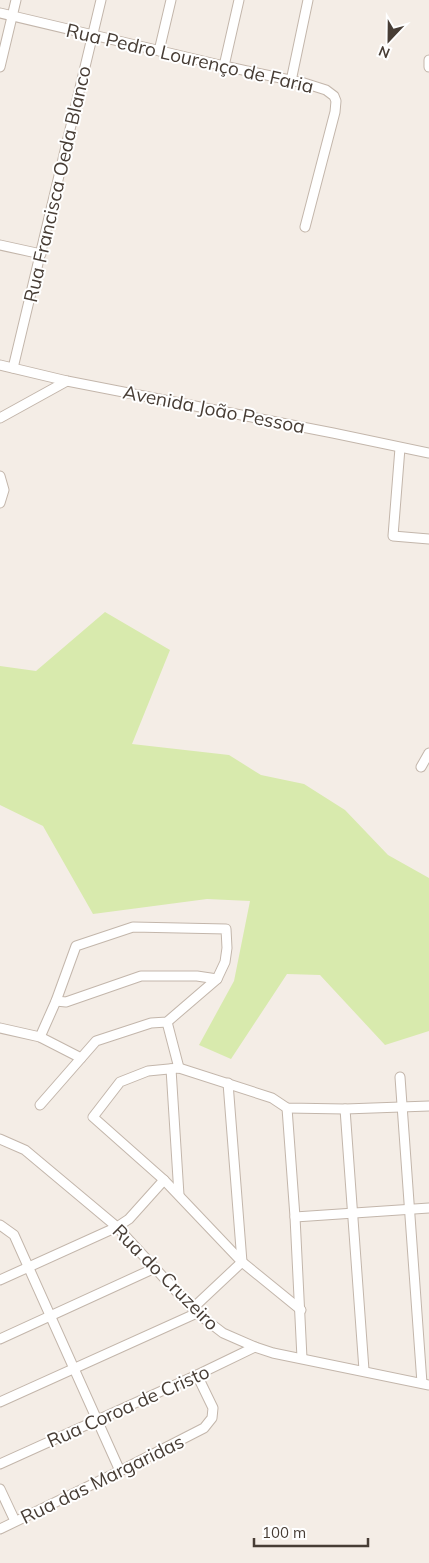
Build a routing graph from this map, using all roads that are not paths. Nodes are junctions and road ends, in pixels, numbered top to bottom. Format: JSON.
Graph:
{"nodes":[{"id":1,"x":16,"y":0,"type":"edge"},
{"id":2,"x":101,"y":0,"type":"edge"},
{"id":3,"x":171,"y":0,"type":"edge"},
{"id":4,"x":239,"y":0,"type":"edge"},
{"id":5,"x":308,"y":0,"type":"edge"},
{"id":6,"x":0,"y":13,"type":"edge"},
{"id":7,"x":12,"y":16,"type":"junction"},
{"id":8,"x":93,"y":35,"type":"junction"},
{"id":9,"x":159,"y":50,"type":"junction"},
{"id":10,"x":224,"y":66,"type":"junction"},
{"id":11,"x":0,"y":67,"type":"edge"},
{"id":12,"x":291,"y":81,"type":"junction"},
{"id":13,"x":304,"y":227,"type":"dead end"},
{"id":14,"x":0,"y":245,"type":"edge"},
{"id":15,"x":41,"y":254,"type":"junction"},
{"id":16,"x":0,"y":365,"type":"edge"},
{"id":17,"x":13,"y":368,"type":"junction"},
{"id":18,"x":67,"y":381,"type":"junction"},
{"id":19,"x":0,"y":418,"type":"edge"},
{"id":20,"x":400,"y":448,"type":"junction"},
{"id":21,"x":429,"y":453,"type":"edge"},
{"id":22,"x":0,"y":476,"type":"edge"},
{"id":23,"x":0,"y":503,"type":"edge"},
{"id":24,"x":429,"y":539,"type":"edge"},
{"id":25,"x":429,"y":753,"type":"edge"},
{"id":26,"x":421,"y":767,"type":"dead end"},
{"id":27,"x":217,"y":979,"type":"junction"},
{"id":28,"x":56,"y":1001,"type":"junction"},
{"id":29,"x":167,"y":1022,"type":"junction"},
{"id":30,"x":0,"y":1028,"type":"edge"},
{"id":31,"x":40,"y":1037,"type":"junction"},
{"id":32,"x":81,"y":1058,"type":"junction"},
{"id":33,"x":175,"y":1068,"type":"junction"},
{"id":34,"x":400,"y":1077,"type":"dead end"},
{"id":35,"x":228,"y":1084,"type":"junction"},
{"id":36,"x":40,"y":1105,"type":"dead end"},
{"id":37,"x":429,"y":1106,"type":"edge"},
{"id":38,"x":287,"y":1108,"type":"junction"},
{"id":39,"x":401,"y":1108,"type":"junction"},
{"id":40,"x":345,"y":1109,"type":"junction"},
{"id":41,"x":0,"y":1139,"type":"edge"},
{"id":42,"x":164,"y":1180,"type":"junction"},
{"id":43,"x":179,"y":1195,"type":"junction"},
{"id":44,"x":429,"y":1208,"type":"edge"},
{"id":45,"x":409,"y":1210,"type":"junction"},
{"id":46,"x":352,"y":1214,"type":"junction"},
{"id":47,"x":295,"y":1218,"type":"junction"},
{"id":48,"x":0,"y":1225,"type":"edge"},
{"id":49,"x":117,"y":1227,"type":"junction"},
{"id":50,"x":242,"y":1262,"type":"junction"},
{"id":51,"x":28,"y":1267,"type":"junction"},
{"id":52,"x":155,"y":1268,"type":"junction"},
{"id":53,"x":0,"y":1280,"type":"edge"},
{"id":54,"x":195,"y":1310,"type":"junction"},
{"id":55,"x":301,"y":1310,"type":"junction"},
{"id":56,"x":50,"y":1316,"type":"junction"},
{"id":57,"x":0,"y":1339,"type":"edge"},
{"id":58,"x":255,"y":1347,"type":"junction"},
{"id":59,"x":302,"y":1358,"type":"junction"},
{"id":60,"x":74,"y":1368,"type":"junction"},
{"id":61,"x":364,"y":1370,"type":"junction"},
{"id":62,"x":197,"y":1375,"type":"junction"},
{"id":63,"x":426,"y":1384,"type":"edge"},
{"id":64,"x":0,"y":1402,"type":"edge"},
{"id":65,"x":96,"y":1420,"type":"junction"},
{"id":66,"x":0,"y":1464,"type":"edge"},
{"id":67,"x":120,"y":1471,"type":"junction"},
{"id":68,"x":0,"y":1489,"type":"edge"},
{"id":69,"x":15,"y":1521,"type":"junction"},
{"id":70,"x":0,"y":1529,"type":"edge"}],
"edges":[{"from":1,"to":7,"type":"street"},
{"from":2,"to":8,"type":"street","name":"Rua Francisca Oeda Blanco"},
{"from":3,"to":9,"type":"street"},
{"from":4,"to":10,"type":"street"},
{"from":5,"to":12,"type":"street"},
{"from":6,"to":7,"type":"street","name":"Rua Pedro Lourenço de Faria"},
{"from":7,"to":8,"type":"street","name":"Rua Pedro Lourenço de Faria"},
{"from":7,"to":11,"type":"street"},
{"from":8,"to":9,"type":"street","name":"Rua Pedro Lourenço de Faria"},
{"from":8,"to":15,"type":"street","name":"Rua Francisca Oeda Blanco"},
{"from":9,"to":10,"type":"street","name":"Rua Pedro Lourenço de Faria"},
{"from":10,"to":12,"type":"street","name":"Rua Pedro Lourenço de Faria"},
{"from":12,"to":13,"type":"street","name":"Rua Pedro Lourenço de Faria"},
{"from":14,"to":15,"type":"street"},
{"from":15,"to":17,"type":"street","name":"Rua Francisca Oeda Blanco"},
{"from":16,"to":17,"type":"street","name":"Avenida João Pessoa"},
{"from":17,"to":18,"type":"street","name":"Avenida João Pessoa"},
{"from":18,"to":19,"type":"street"},
{"from":18,"to":20,"type":"street","name":"Avenida João Pessoa"},
{"from":20,"to":21,"type":"street","name":"Avenida João Pessoa"},
{"from":20,"to":24,"type":"street"},
{"from":22,"to":23,"type":"street"},
{"from":25,"to":26,"type":"street"},
{"from":27,"to":28,"type":"street"},
{"from":27,"to":28,"type":"street"},
{"from":27,"to":29,"type":"street"},
{"from":28,"to":31,"type":"street"},
{"from":29,"to":32,"type":"street"},
{"from":29,"to":33,"type":"street"},
{"from":30,"to":31,"type":"street"},
{"from":31,"to":32,"type":"street"},
{"from":32,"to":36,"type":"street"},
{"from":33,"to":35,"type":"street"},
{"from":33,"to":42,"type":"street"},
{"from":33,"to":43,"type":"street"},
{"from":34,"to":39,"type":"street"},
{"from":35,"to":38,"type":"street"},
{"from":35,"to":50,"type":"street"},
{"from":37,"to":39,"type":"street"},
{"from":38,"to":40,"type":"street"},
{"from":38,"to":47,"type":"street"},
{"from":39,"to":40,"type":"street"},
{"from":39,"to":45,"type":"street"},
{"from":40,"to":46,"type":"street"},
{"from":41,"to":49,"type":"street","name":"Rua do Cruzeiro"},
{"from":42,"to":43,"type":"street"},
{"from":42,"to":49,"type":"street"},
{"from":43,"to":50,"type":"street"},
{"from":44,"to":45,"type":"street"},
{"from":45,"to":46,"type":"street"},
{"from":45,"to":63,"type":"street"},
{"from":46,"to":47,"type":"street"},
{"from":46,"to":61,"type":"street"},
{"from":47,"to":55,"type":"street"},
{"from":48,"to":51,"type":"street"},
{"from":49,"to":51,"type":"street"},
{"from":49,"to":52,"type":"street","name":"Rua do Cruzeiro"},
{"from":50,"to":54,"type":"street"},
{"from":50,"to":55,"type":"street"},
{"from":51,"to":53,"type":"street"},
{"from":51,"to":56,"type":"street"},
{"from":52,"to":54,"type":"street","name":"Rua do Cruzeiro"},
{"from":52,"to":56,"type":"street"},
{"from":54,"to":58,"type":"street","name":"Rua do Cruzeiro"},
{"from":54,"to":60,"type":"street"},
{"from":55,"to":59,"type":"street"},
{"from":56,"to":57,"type":"street"},
{"from":56,"to":60,"type":"street"},
{"from":58,"to":59,"type":"street","name":"Rua do Cruzeiro"},
{"from":58,"to":62,"type":"street","name":"Rua Coroa de Cristo"},
{"from":59,"to":61,"type":"street","name":"Rua do Cruzeiro"},
{"from":60,"to":64,"type":"street"},
{"from":60,"to":65,"type":"street"},
{"from":61,"to":63,"type":"street","name":"Rua do Cruzeiro"},
{"from":62,"to":65,"type":"street","name":"Rua Coroa de Cristo"},
{"from":62,"to":67,"type":"street","name":"Rua das Margaridas"},
{"from":65,"to":66,"type":"street","name":"Rua Coroa de Cristo"},
{"from":65,"to":67,"type":"street"},
{"from":67,"to":69,"type":"street","name":"Rua das Margaridas"},
{"from":68,"to":69,"type":"street"},
{"from":69,"to":70,"type":"street","name":"Rua das Margaridas"}]}
